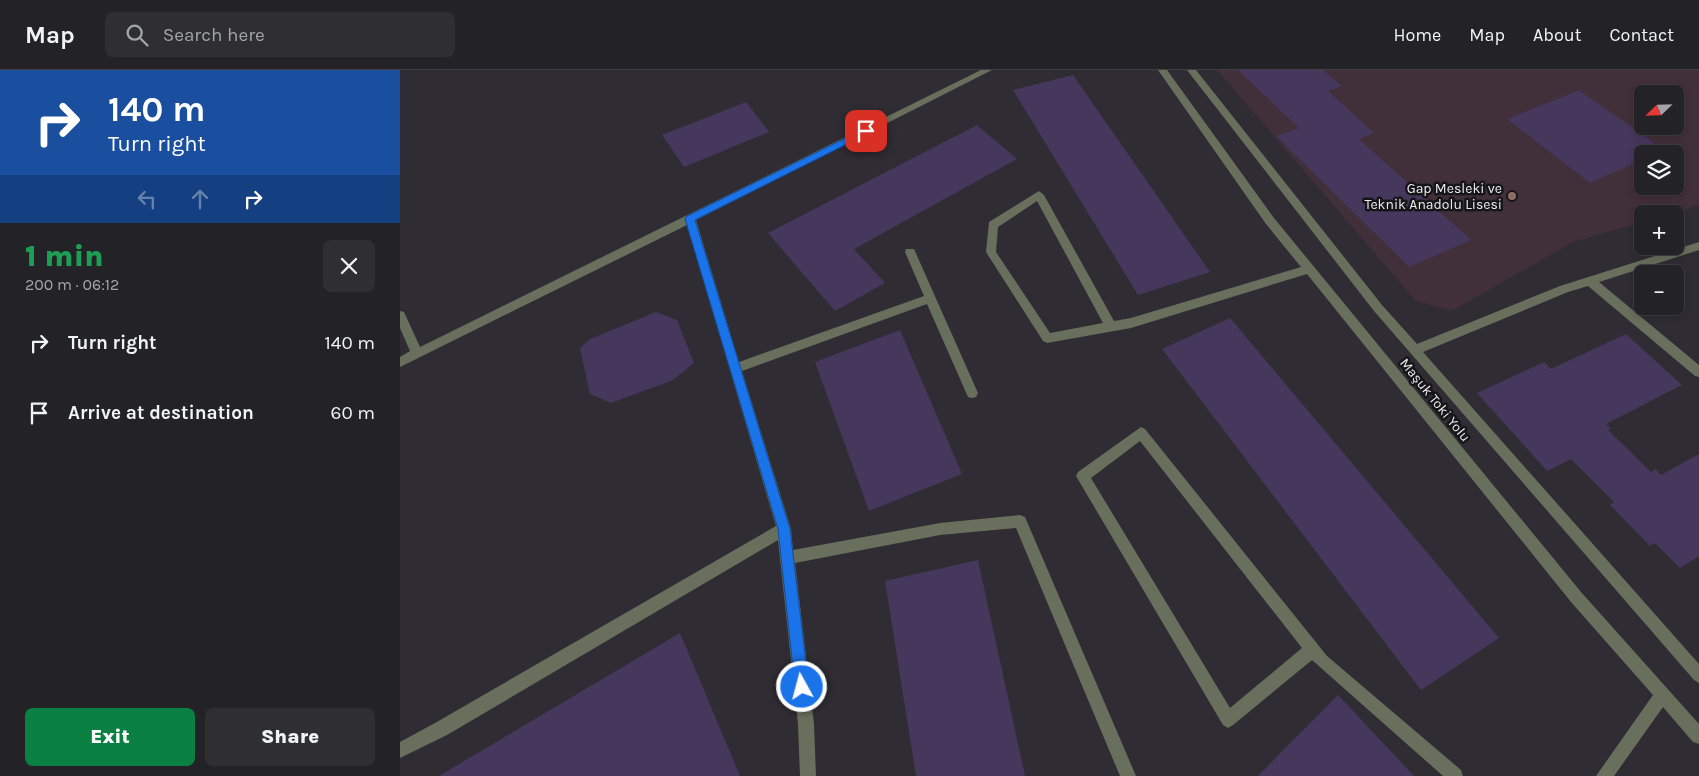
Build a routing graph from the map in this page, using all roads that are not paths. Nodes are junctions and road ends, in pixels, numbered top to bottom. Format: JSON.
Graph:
{"nodes":[{"id":1,"x":988,"y":70,"type":"edge"},
{"id":2,"x":1162,"y":70,"type":"edge"},
{"id":3,"x":1191,"y":70,"type":"edge"},
{"id":4,"x":690,"y":219,"type":"junction"},
{"id":5,"x":1699,"y":246,"type":"edge"},
{"id":6,"x":910,"y":252,"type":"dead end"},
{"id":7,"x":1309,"y":268,"type":"junction"},
{"id":8,"x":1590,"y":281,"type":"junction"},
{"id":9,"x":930,"y":298,"type":"junction"},
{"id":10,"x":400,"y":315,"type":"edge"},
{"id":11,"x":1111,"y":327,"type":"junction"},
{"id":12,"x":1415,"y":350,"type":"junction"},
{"id":13,"x":418,"y":354,"type":"junction"},
{"id":14,"x":400,"y":362,"type":"edge"},
{"id":15,"x":735,"y":368,"type":"junction"},
{"id":16,"x":1699,"y":372,"type":"edge"},
{"id":17,"x":972,"y":393,"type":"dead end"},
{"id":18,"x":784,"y":529,"type":"junction"},
{"id":19,"x":787,"y":558,"type":"junction"},
{"id":20,"x":1313,"y":649,"type":"junction"},
{"id":21,"x":1699,"y":675,"type":"edge"},
{"id":22,"x":1662,"y":695,"type":"junction"},
{"id":23,"x":1699,"y":736,"type":"edge"},
{"id":24,"x":400,"y":750,"type":"edge"},
{"id":25,"x":808,"y":776,"type":"edge"},
{"id":26,"x":1128,"y":776,"type":"edge"},
{"id":27,"x":1455,"y":776,"type":"edge"},
{"id":28,"x":1604,"y":776,"type":"edge"}],
"edges":[{"from":1,"to":4,"type":"street"},
{"from":2,"to":7,"type":"street","name":"Maşuk Toki Yolu"},
{"from":3,"to":12,"type":"street","name":"Maşuk Toki Yolu"},
{"from":4,"to":13,"type":"street"},
{"from":4,"to":15,"type":"street"},
{"from":5,"to":8,"type":"street"},
{"from":6,"to":9,"type":"street"},
{"from":7,"to":11,"type":"street"},
{"from":7,"to":22,"type":"street","name":"Maşuk Toki Yolu"},
{"from":8,"to":12,"type":"street"},
{"from":8,"to":16,"type":"street"},
{"from":9,"to":15,"type":"street"},
{"from":9,"to":17,"type":"street"},
{"from":10,"to":13,"type":"street"},
{"from":11,"to":11,"type":"street"},
{"from":12,"to":21,"type":"street","name":"Maşuk Toki Yolu"},
{"from":13,"to":14,"type":"street"},
{"from":15,"to":18,"type":"street"},
{"from":18,"to":19,"type":"street"},
{"from":18,"to":24,"type":"street"},
{"from":19,"to":25,"type":"street"},
{"from":19,"to":26,"type":"street"},
{"from":20,"to":20,"type":"street"},
{"from":20,"to":27,"type":"street"},
{"from":22,"to":23,"type":"street","name":"Maşuk Toki Yolu"},
{"from":22,"to":28,"type":"street"}]}
